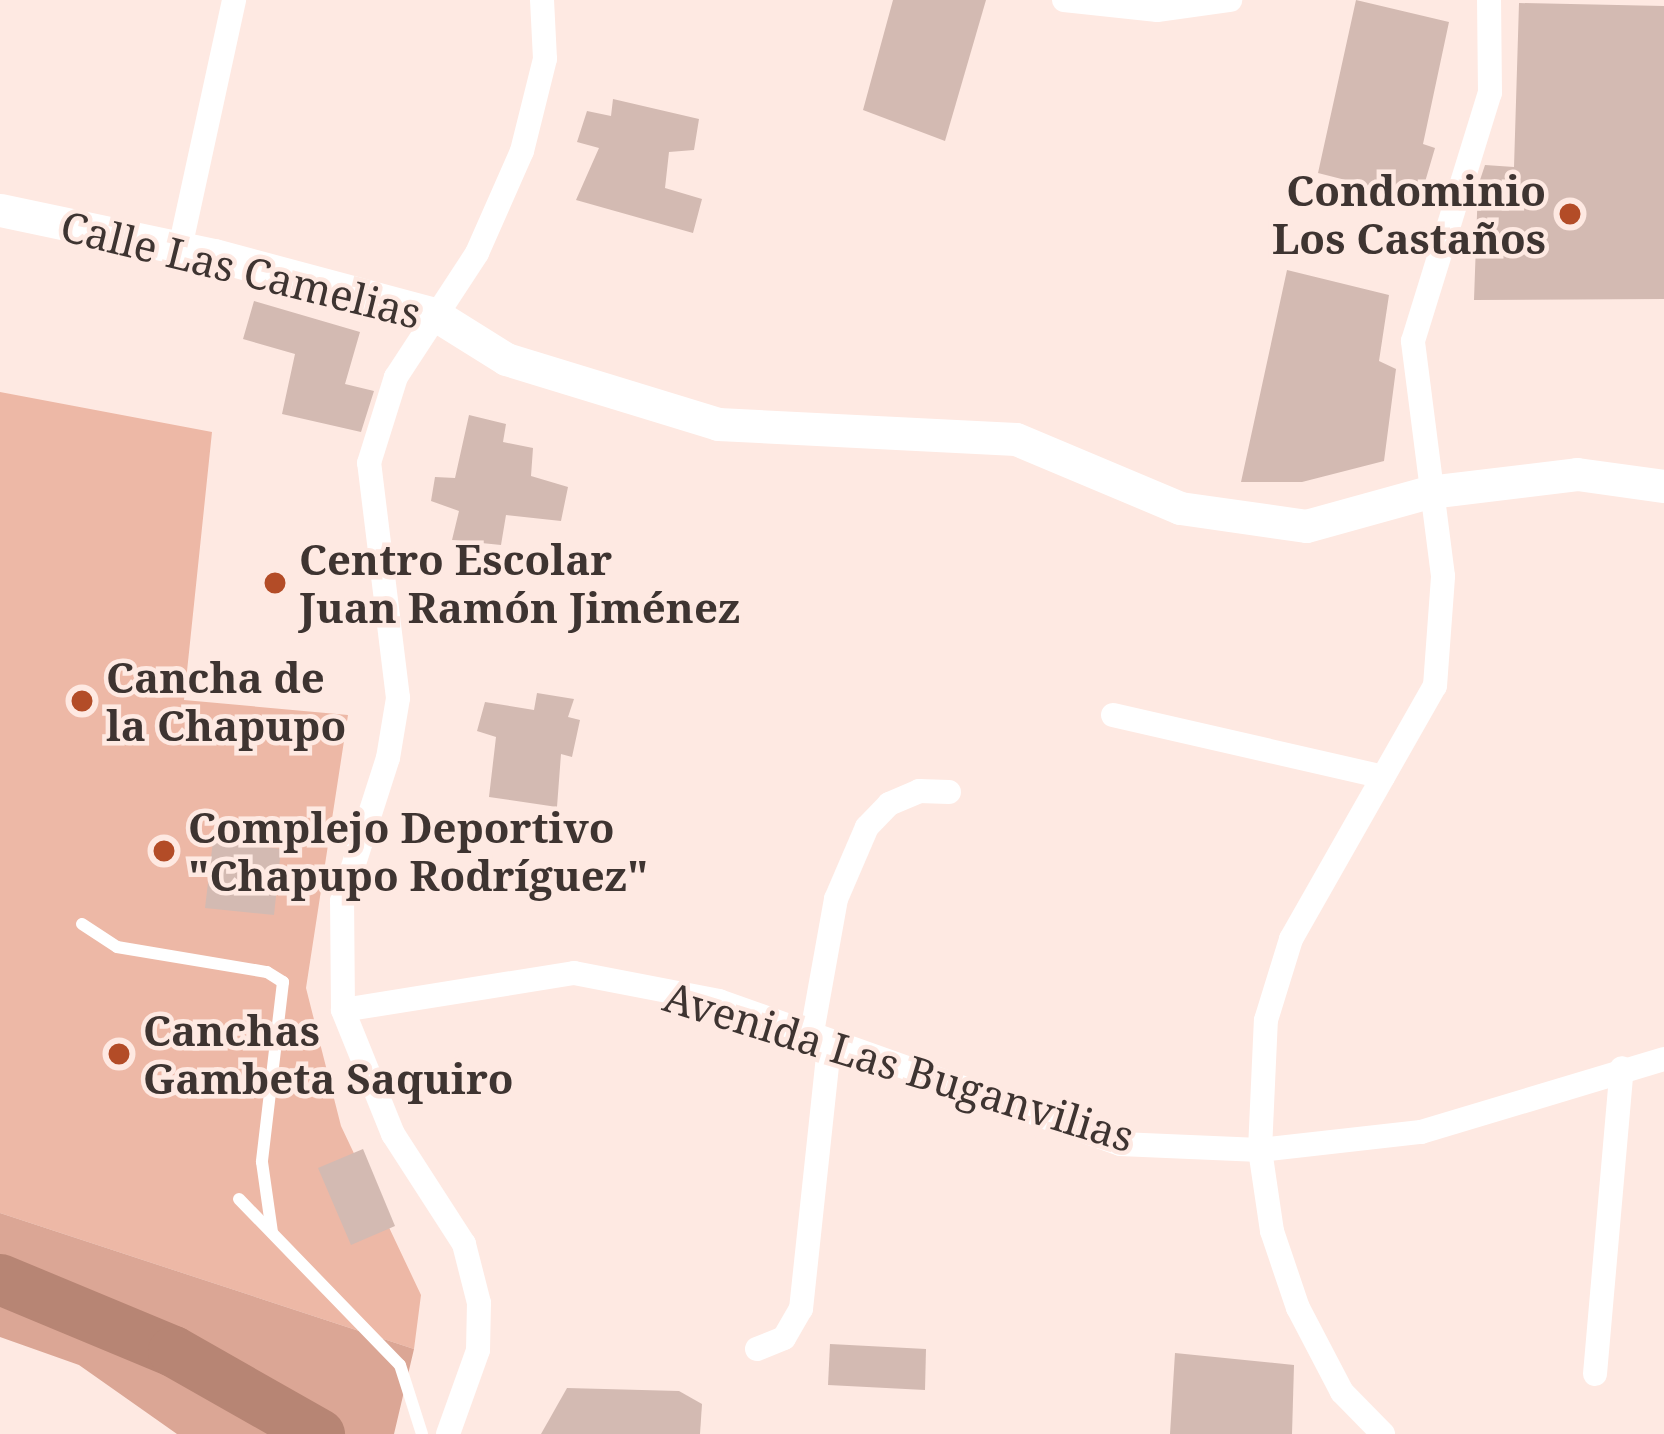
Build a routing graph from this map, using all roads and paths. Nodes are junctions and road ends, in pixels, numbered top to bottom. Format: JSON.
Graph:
{"nodes":[{"id":1,"x":234,"y":0,"type":"edge"},
{"id":2,"x":542,"y":0,"type":"edge"},
{"id":3,"x":1064,"y":0,"type":"edge"},
{"id":4,"x":1229,"y":0,"type":"edge"},
{"id":5,"x":1489,"y":0,"type":"edge"},
{"id":6,"x":0,"y":210,"type":"edge"},
{"id":7,"x":180,"y":248,"type":"junction"},
{"id":8,"x":434,"y":314,"type":"junction"},
{"id":9,"x":1664,"y":486,"type":"edge"},
{"id":10,"x":1429,"y":492,"type":"junction"},
{"id":11,"x":1113,"y":715,"type":"dead end"},
{"id":12,"x":1383,"y":777,"type":"junction"},
{"id":13,"x":949,"y":792,"type":"dead end"},
{"id":14,"x":82,"y":924,"type":"dead end"},
{"id":15,"x":343,"y":1010,"type":"junction"},
{"id":16,"x":820,"y":1042,"type":"junction"},
{"id":17,"x":1664,"y":1059,"type":"edge"},
{"id":18,"x":1622,"y":1068,"type":"junction"},
{"id":19,"x":1260,"y":1150,"type":"junction"},
{"id":20,"x":239,"y":1198,"type":"dead end"},
{"id":21,"x":272,"y":1232,"type":"junction"},
{"id":22,"x":757,"y":1349,"type":"dead end"},
{"id":23,"x":1595,"y":1374,"type":"dead end"},
{"id":24,"x":422,"y":1434,"type":"edge"},
{"id":25,"x":448,"y":1434,"type":"edge"},
{"id":26,"x":1383,"y":1434,"type":"edge"}],
"edges":[{"from":1,"to":7,"type":"street"},
{"from":2,"to":8,"type":"street"},
{"from":3,"to":4,"type":"street"},
{"from":5,"to":10,"type":"street"},
{"from":6,"to":7,"type":"street","name":"Calle Las Camelias"},
{"from":7,"to":8,"type":"street","name":"Calle Las Camelias"},
{"from":8,"to":10,"type":"street","name":"Calle Las Camelias"},
{"from":8,"to":15,"type":"street"},
{"from":9,"to":10,"type":"street","name":"Calle Las Camelias"},
{"from":10,"to":12,"type":"street"},
{"from":11,"to":12,"type":"street"},
{"from":12,"to":19,"type":"street"},
{"from":13,"to":16,"type":"street"},
{"from":14,"to":21,"type":"lane"},
{"from":15,"to":16,"type":"street","name":"Avenida Las Buganvilias"},
{"from":15,"to":25,"type":"street"},
{"from":16,"to":19,"type":"street","name":"Avenida Las Buganvilias"},
{"from":16,"to":22,"type":"street"},
{"from":17,"to":18,"type":"street","name":"Avenida Las Buganvilias"},
{"from":18,"to":19,"type":"street","name":"Avenida Las Buganvilias"},
{"from":18,"to":23,"type":"street"},
{"from":19,"to":26,"type":"street"},
{"from":20,"to":21,"type":"lane"},
{"from":21,"to":24,"type":"lane"}]}
